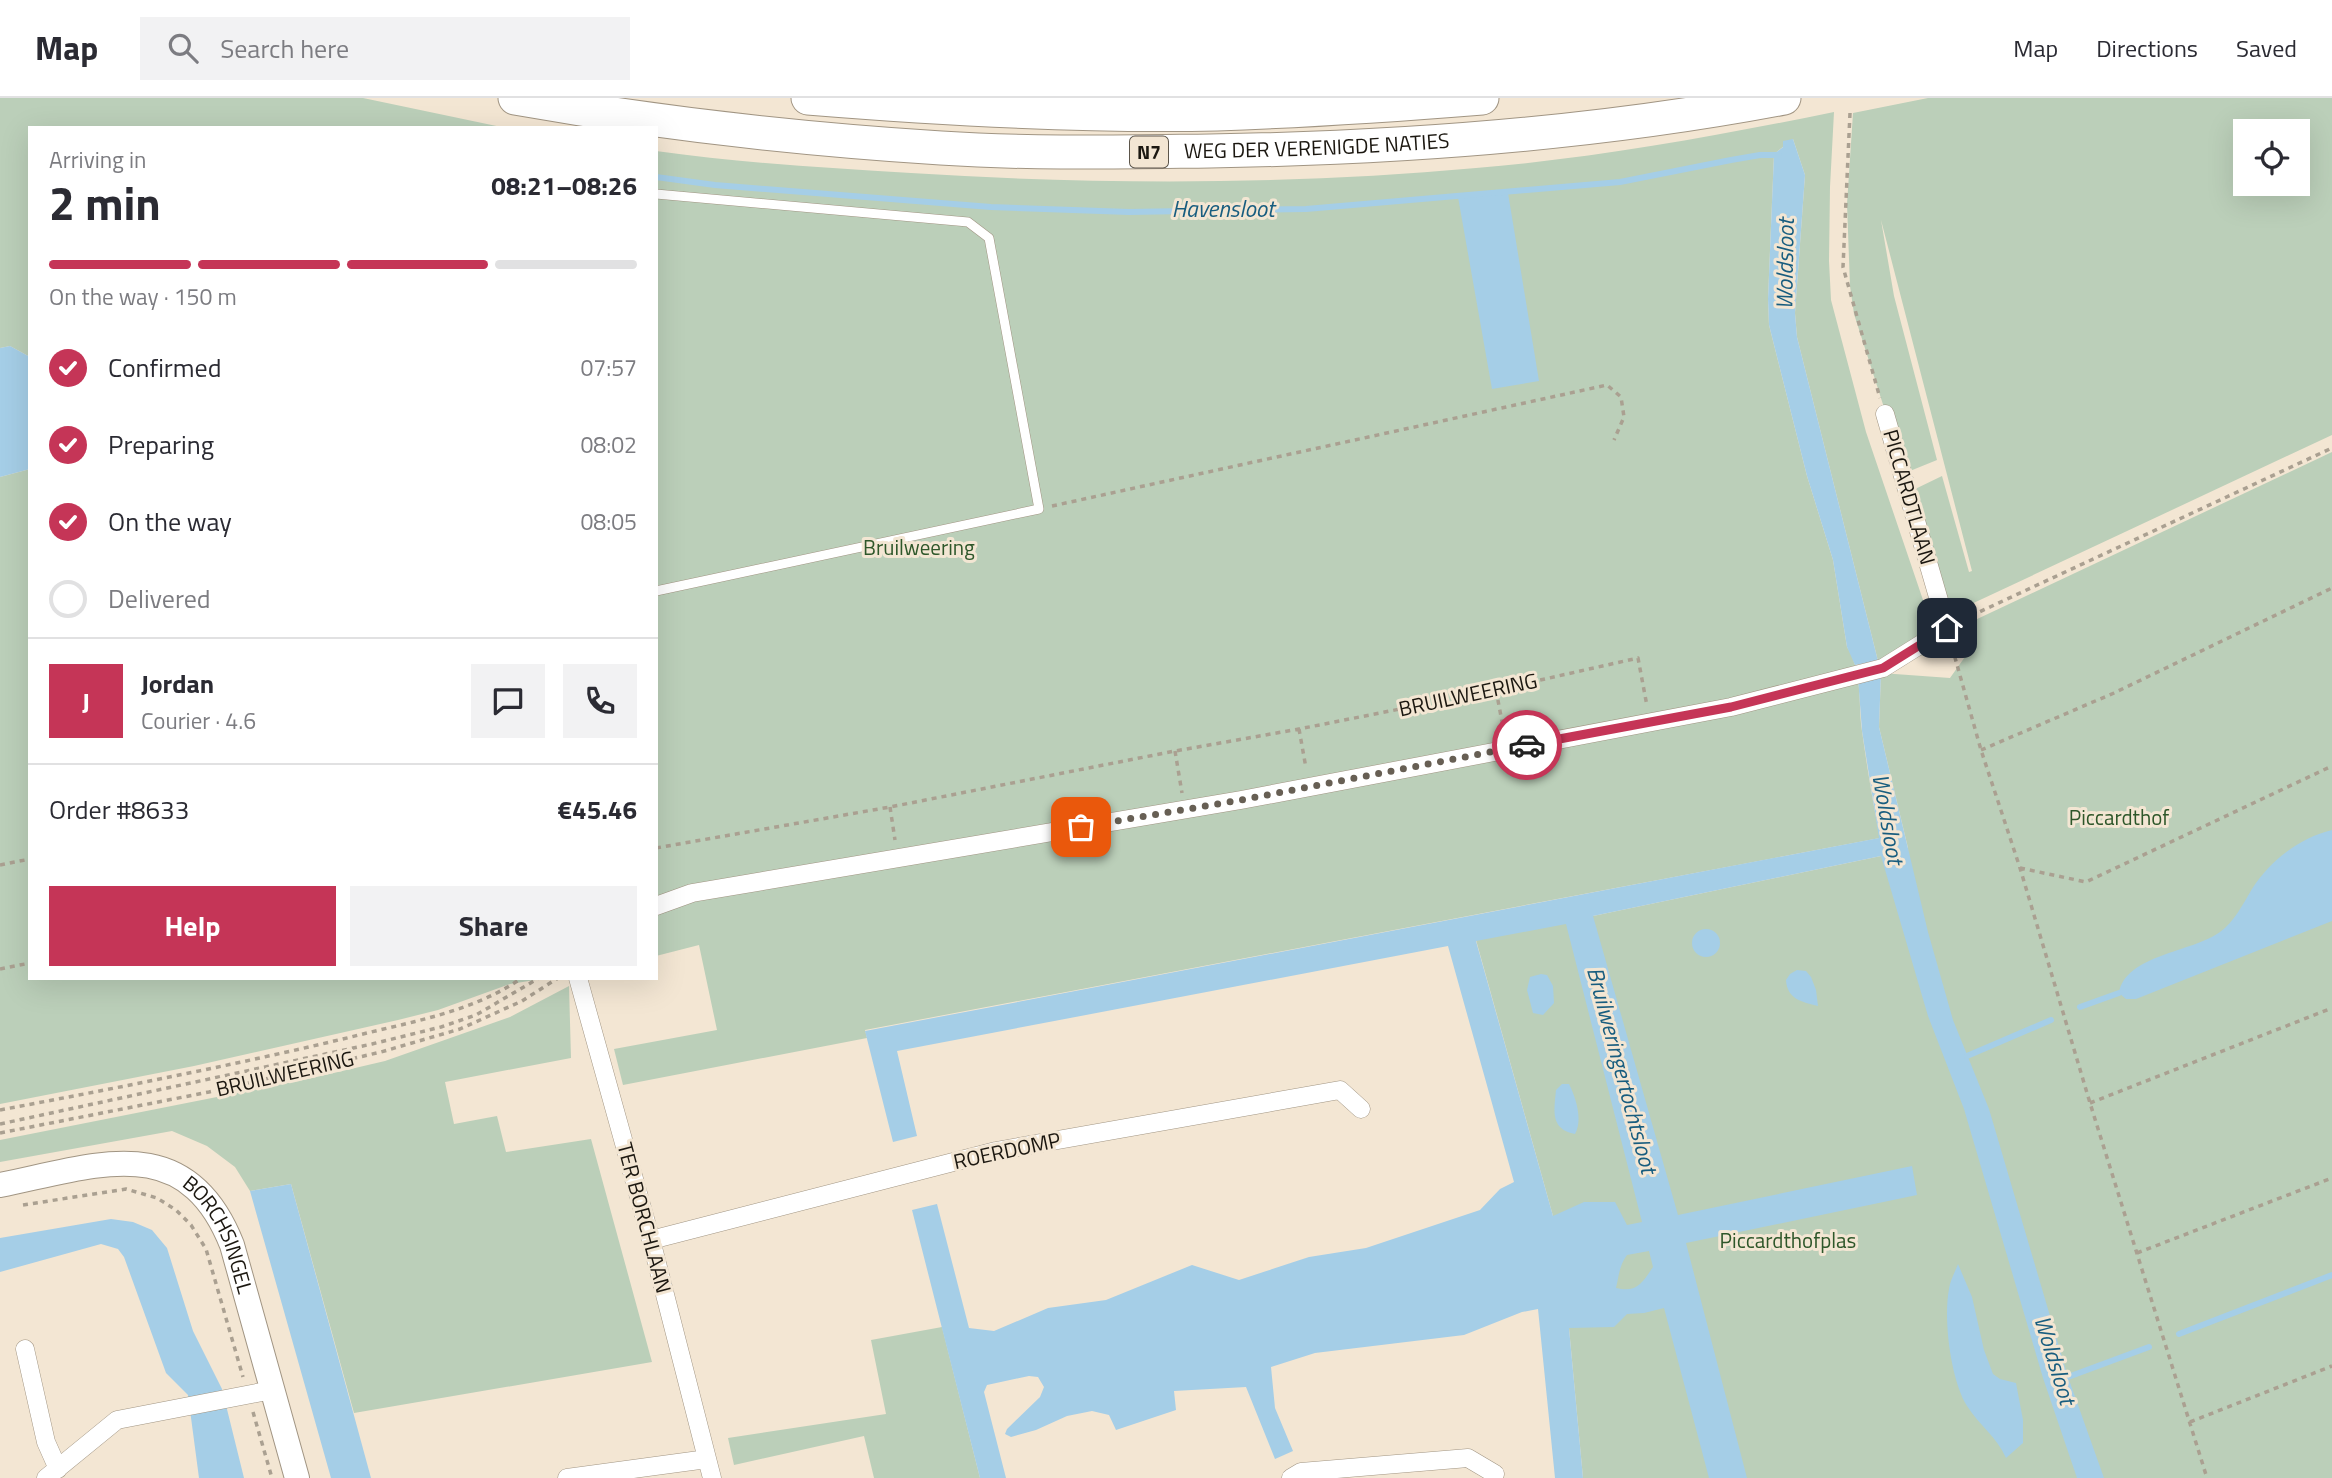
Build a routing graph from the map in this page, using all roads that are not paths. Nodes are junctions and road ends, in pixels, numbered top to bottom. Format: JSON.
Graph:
{"nodes":[{"id":1,"x":515,"y":98,"type":"edge"},
{"id":2,"x":808,"y":98,"type":"edge"},
{"id":3,"x":1482,"y":98,"type":"edge"},
{"id":4,"x":1784,"y":98,"type":"edge"},
{"id":5,"x":658,"y":194,"type":"edge"},
{"id":6,"x":1885,"y":414,"type":"road end"},
{"id":7,"x":658,"y":591,"type":"edge"},
{"id":8,"x":658,"y":905,"type":"edge"},
{"id":9,"x":579,"y":980,"type":"edge"},
{"id":10,"x":1361,"y":1109,"type":"dead end"},
{"id":11,"x":0,"y":1185,"type":"edge"},
{"id":12,"x":651,"y":1240,"type":"junction"},
{"id":13,"x":25,"y":1349,"type":"dead end"},
{"id":14,"x":272,"y":1390,"type":"junction"},
{"id":15,"x":707,"y":1459,"type":"junction"},
{"id":16,"x":52,"y":1474,"type":"edge"},
{"id":17,"x":1495,"y":1474,"type":"dead end"},
{"id":18,"x":297,"y":1478,"type":"edge"},
{"id":19,"x":567,"y":1478,"type":"edge"},
{"id":20,"x":712,"y":1478,"type":"edge"},
{"id":21,"x":1292,"y":1478,"type":"edge"}],
"edges":[{"from":1,"to":4,"type":"highway","name":"WEG DER VERENIGDE NATIES","number":"N7"},
{"from":2,"to":3,"type":"highway","name":"WEG DER VERENIGDE NATIES","number":"N7"},
{"from":5,"to":7,"type":"lane"},
{"from":6,"to":8,"type":"street","name":"PICCARDTLAAN"},
{"from":9,"to":12,"type":"street","name":"TER BORCHLAAN"},
{"from":10,"to":12,"type":"street","name":"ROERDOMP"},
{"from":11,"to":14,"type":"main road","name":"BORCHSINGEL"},
{"from":12,"to":15,"type":"street","name":"TER BORCHLAAN"},
{"from":13,"to":16,"type":"street"},
{"from":14,"to":16,"type":"street"},
{"from":14,"to":18,"type":"main road","name":"BORCHSINGEL"},
{"from":15,"to":19,"type":"street"},
{"from":15,"to":20,"type":"street","name":"TER BORCHLAAN"},
{"from":17,"to":21,"type":"street"}]}
